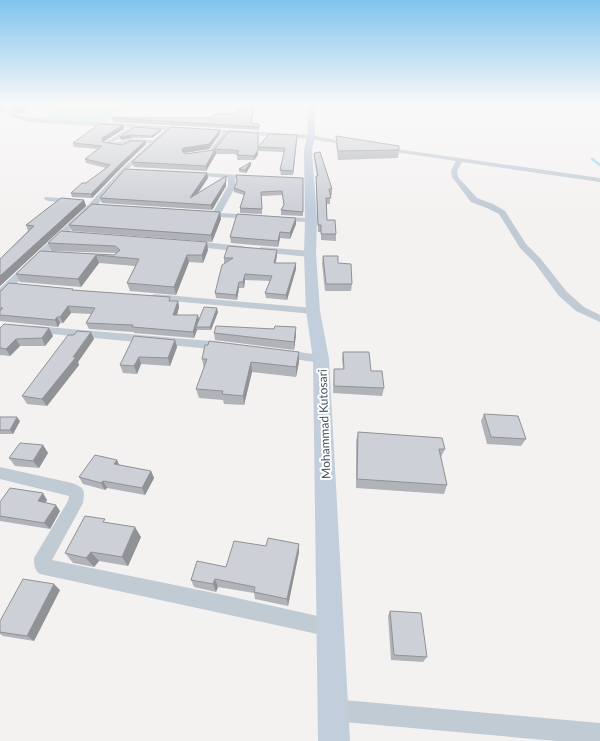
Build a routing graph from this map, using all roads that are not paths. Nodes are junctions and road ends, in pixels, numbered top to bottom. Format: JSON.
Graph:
{"nodes":[{"id":1,"x":114,"y":140,"type":"edge"},
{"id":2,"x":158,"y":140,"type":"edge"},
{"id":3,"x":221,"y":140,"type":"edge"},
{"id":4,"x":311,"y":140,"type":"edge"},
{"id":5,"x":321,"y":140,"type":"edge"},
{"id":6,"x":156,"y":142,"type":"junction"},
{"id":7,"x":362,"y":146,"type":"edge"},
{"id":8,"x":376,"y":148,"type":"edge"},
{"id":9,"x":187,"y":156,"type":"edge"},
{"id":10,"x":460,"y":160,"type":"junction"},
{"id":11,"x":187,"y":174,"type":"edge"},
{"id":12,"x":231,"y":176,"type":"junction"},
{"id":13,"x":263,"y":178,"type":"edge"},
{"id":14,"x":600,"y":180,"type":"edge"},
{"id":15,"x":48,"y":199,"type":"dead end"},
{"id":16,"x":94,"y":204,"type":"junction"},
{"id":17,"x":105,"y":207,"type":"edge"},
{"id":18,"x":195,"y":213,"type":"edge"},
{"id":19,"x":216,"y":214,"type":"junction"},
{"id":20,"x":311,"y":220,"type":"junction"},
{"id":21,"x":61,"y":234,"type":"junction"},
{"id":22,"x":75,"y":235,"type":"edge"},
{"id":23,"x":180,"y":243,"type":"edge"},
{"id":24,"x":42,"y":254,"type":"junction"},
{"id":25,"x":310,"y":254,"type":"junction"},
{"id":26,"x":57,"y":255,"type":"edge"},
{"id":27,"x":10,"y":285,"type":"junction"},
{"id":28,"x":25,"y":286,"type":"edge"},
{"id":29,"x":0,"y":294,"type":"edge"},
{"id":30,"x":142,"y":296,"type":"edge"},
{"id":31,"x":313,"y":311,"type":"junction"},
{"id":32,"x":600,"y":319,"type":"edge"},
{"id":33,"x":21,"y":329,"type":"edge"},
{"id":34,"x":234,"y":347,"type":"edge"},
{"id":35,"x":271,"y":352,"type":"edge"},
{"id":36,"x":321,"y":359,"type":"junction"},
{"id":37,"x":0,"y":473,"type":"edge"},
{"id":38,"x":332,"y":628,"type":"junction"},
{"id":39,"x":333,"y":710,"type":"junction"},
{"id":40,"x":600,"y":734,"type":"edge"},
{"id":41,"x":334,"y":741,"type":"edge"}],
"edges":[{"from":1,"to":6,"type":"street"},
{"from":2,"to":6,"type":"street"},
{"from":3,"to":9,"type":"street"},
{"from":4,"to":20,"type":"street","name":"Mohammad Kutosari"},
{"from":5,"to":7,"type":"street"},
{"from":6,"to":16,"type":"street"},
{"from":8,"to":10,"type":"street"},
{"from":10,"to":14,"type":"street"},
{"from":10,"to":32,"type":"street"},
{"from":11,"to":12,"type":"street"},
{"from":12,"to":13,"type":"street"},
{"from":12,"to":19,"type":"street"},
{"from":15,"to":16,"type":"street"},
{"from":16,"to":17,"type":"street"},
{"from":16,"to":21,"type":"street"},
{"from":18,"to":19,"type":"street"},
{"from":19,"to":20,"type":"street"},
{"from":20,"to":25,"type":"street","name":"Mohammad Kutosari"},
{"from":21,"to":22,"type":"street"},
{"from":21,"to":24,"type":"street"},
{"from":23,"to":25,"type":"street"},
{"from":24,"to":26,"type":"street"},
{"from":24,"to":27,"type":"street"},
{"from":25,"to":31,"type":"street","name":"Mohammad Kutosari"},
{"from":27,"to":28,"type":"street"},
{"from":27,"to":29,"type":"street"},
{"from":30,"to":31,"type":"street"},
{"from":31,"to":36,"type":"street","name":"Mohammad Kutosari"},
{"from":33,"to":34,"type":"street"},
{"from":35,"to":36,"type":"street"},
{"from":36,"to":38,"type":"street","name":"Mohammad Kutosari"},
{"from":37,"to":38,"type":"street"},
{"from":38,"to":39,"type":"street","name":"Mohammad Kutosari"},
{"from":39,"to":40,"type":"street"},
{"from":39,"to":41,"type":"street","name":"Mohammad Kutosari"}]}
